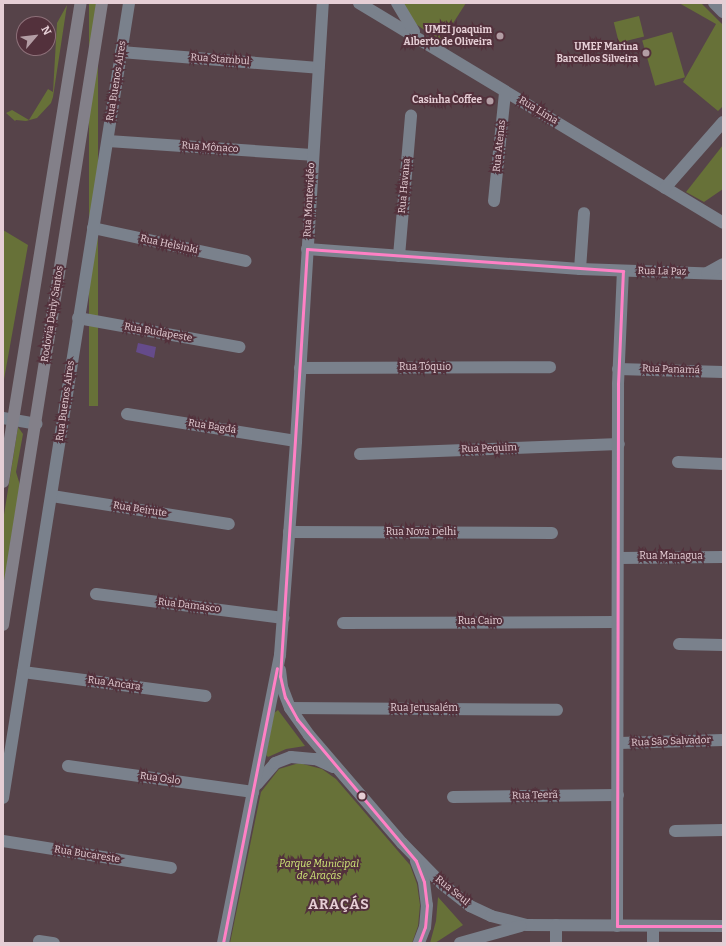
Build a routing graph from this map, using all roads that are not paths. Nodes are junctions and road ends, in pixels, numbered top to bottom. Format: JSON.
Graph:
{"nodes":[{"id":1,"x":81,"y":3,"type":"edge"},
{"id":2,"x":102,"y":3,"type":"edge"},
{"id":3,"x":129,"y":3,"type":"edge"},
{"id":4,"x":323,"y":3,"type":"edge"},
{"id":5,"x":359,"y":3,"type":"edge"},
{"id":6,"x":397,"y":3,"type":"edge"},
{"id":7,"x":714,"y":3,"type":"edge"},
{"id":8,"x":723,"y":12,"type":"edge"},
{"id":9,"x":418,"y":36,"type":"junction"},
{"id":10,"x":122,"y":52,"type":"junction"},
{"id":11,"x":318,"y":68,"type":"junction"},
{"id":12,"x":506,"y":92,"type":"junction"},
{"id":13,"x":411,"y":116,"type":"dead end"},
{"id":14,"x":723,"y":122,"type":"edge"},
{"id":15,"x":108,"y":141,"type":"junction"},
{"id":16,"x":312,"y":155,"type":"junction"},
{"id":17,"x":665,"y":188,"type":"junction"},
{"id":18,"x":494,"y":201,"type":"dead end"},
{"id":19,"x":584,"y":213,"type":"dead end"},
{"id":20,"x":721,"y":223,"type":"edge"},
{"id":21,"x":93,"y":228,"type":"junction"},
{"id":22,"x":307,"y":249,"type":"junction"},
{"id":23,"x":399,"y":256,"type":"junction"},
{"id":24,"x":246,"y":261,"type":"dead end"},
{"id":25,"x":723,"y":264,"type":"edge"},
{"id":26,"x":580,"y":269,"type":"junction"},
{"id":27,"x":623,"y":271,"type":"junction"},
{"id":28,"x":707,"y":273,"type":"junction"},
{"id":29,"x":723,"y":274,"type":"edge"},
{"id":30,"x":78,"y":318,"type":"junction"},
{"id":31,"x":239,"y":347,"type":"dead end"},
{"id":32,"x":550,"y":367,"type":"dead end"},
{"id":33,"x":300,"y":368,"type":"junction"},
{"id":34,"x":618,"y":369,"type":"junction"},
{"id":35,"x":723,"y":372,"type":"edge"},
{"id":36,"x":127,"y":414,"type":"dead end"},
{"id":37,"x":8,"y":419,"type":"edge"},
{"id":38,"x":36,"y":424,"type":"junction"},
{"id":39,"x":296,"y":441,"type":"junction"},
{"id":40,"x":619,"y":444,"type":"junction"},
{"id":41,"x":360,"y":454,"type":"dead end"},
{"id":42,"x":678,"y":462,"type":"dead end"},
{"id":43,"x":723,"y":464,"type":"edge"},
{"id":44,"x":3,"y":482,"type":"edge"},
{"id":45,"x":52,"y":496,"type":"junction"},
{"id":46,"x":229,"y":524,"type":"dead end"},
{"id":47,"x":289,"y":532,"type":"junction"},
{"id":48,"x":552,"y":533,"type":"dead end"},
{"id":49,"x":723,"y":557,"type":"edge"},
{"id":50,"x":619,"y":558,"type":"junction"},
{"id":51,"x":96,"y":594,"type":"dead end"},
{"id":52,"x":283,"y":618,"type":"junction"},
{"id":53,"x":617,"y":622,"type":"junction"},
{"id":54,"x":343,"y":623,"type":"dead end"},
{"id":55,"x":3,"y":625,"type":"edge"},
{"id":56,"x":678,"y":644,"type":"dead end"},
{"id":57,"x":723,"y":646,"type":"edge"},
{"id":58,"x":280,"y":655,"type":"junction"},
{"id":59,"x":23,"y":672,"type":"junction"},
{"id":60,"x":204,"y":696,"type":"dead end"},
{"id":61,"x":290,"y":708,"type":"junction"},
{"id":62,"x":557,"y":710,"type":"dead end"},
{"id":63,"x":723,"y":740,"type":"edge"},
{"id":64,"x":619,"y":743,"type":"junction"},
{"id":65,"x":68,"y":766,"type":"dead end"},
{"id":66,"x":341,"y":774,"type":"junction"},
{"id":67,"x":253,"y":792,"type":"junction"},
{"id":68,"x":618,"y":795,"type":"junction"},
{"id":69,"x":453,"y":797,"type":"dead end"},
{"id":70,"x":3,"y":798,"type":"edge"},
{"id":71,"x":723,"y":830,"type":"edge"},
{"id":72,"x":675,"y":831,"type":"dead end"},
{"id":73,"x":3,"y":841,"type":"edge"},
{"id":74,"x":402,"y":843,"type":"junction"},
{"id":75,"x":171,"y":868,"type":"dead end"},
{"id":76,"x":526,"y":925,"type":"junction"},
{"id":77,"x":556,"y":925,"type":"junction"},
{"id":78,"x":617,"y":926,"type":"junction"},
{"id":79,"x":723,"y":926,"type":"edge"},
{"id":80,"x":653,"y":927,"type":"junction"},
{"id":81,"x":39,"y":941,"type":"dead end"},
{"id":82,"x":54,"y":943,"type":"edge"},
{"id":83,"x":223,"y":943,"type":"edge"},
{"id":84,"x":419,"y":943,"type":"edge"},
{"id":85,"x":460,"y":943,"type":"edge"},
{"id":86,"x":556,"y":943,"type":"edge"},
{"id":87,"x":653,"y":943,"type":"edge"}],
"edges":[{"from":1,"to":37,"type":"main road"},
{"from":2,"to":38,"type":"main road","name":"Rodovia Darly Santos"},
{"from":3,"to":10,"type":"street","name":"Rua Buenos Aires"},
{"from":4,"to":11,"type":"street","name":"Rua Montevidéo"},
{"from":5,"to":9,"type":"street","name":"Rua Lima"},
{"from":6,"to":9,"type":"street"},
{"from":7,"to":8,"type":"street"},
{"from":9,"to":12,"type":"street","name":"Rua Lima"},
{"from":10,"to":11,"type":"street","name":"Rua Stambul"},
{"from":10,"to":15,"type":"street","name":"Rua Buenos Aires"},
{"from":11,"to":16,"type":"street","name":"Rua Montevidéo"},
{"from":12,"to":17,"type":"street","name":"Rua Lima"},
{"from":12,"to":18,"type":"street","name":"Rua Atenas"},
{"from":13,"to":23,"type":"street","name":"Rua Havana"},
{"from":14,"to":17,"type":"street"},
{"from":15,"to":16,"type":"street","name":"Rua Mônaco"},
{"from":15,"to":21,"type":"street","name":"Rua Buenos Aires"},
{"from":16,"to":22,"type":"street","name":"Rua Montevidéo"},
{"from":17,"to":20,"type":"street","name":"Rua Lima"},
{"from":19,"to":26,"type":"street"},
{"from":21,"to":24,"type":"street","name":"Rua Helsinki"},
{"from":21,"to":30,"type":"street","name":"Rua Buenos Aires"},
{"from":22,"to":23,"type":"street","name":"Rua La Paz"},
{"from":22,"to":33,"type":"street","name":"Rua Montevidéo"},
{"from":23,"to":26,"type":"street","name":"Rua La Paz"},
{"from":25,"to":28,"type":"street"},
{"from":26,"to":27,"type":"street","name":"Rua La Paz"},
{"from":27,"to":28,"type":"street","name":"Rua La Paz"},
{"from":27,"to":34,"type":"street"},
{"from":28,"to":29,"type":"street","name":"Rua La Paz"},
{"from":30,"to":31,"type":"street","name":"Rua Budapeste"},
{"from":30,"to":45,"type":"street","name":"Rua Buenos Aires"},
{"from":32,"to":33,"type":"street","name":"Rua Tóquio"},
{"from":33,"to":39,"type":"street","name":"Rua Montevidéo"},
{"from":34,"to":35,"type":"street","name":"Rua Panamá"},
{"from":34,"to":40,"type":"street"},
{"from":36,"to":39,"type":"street","name":"Rua Bagdá"},
{"from":37,"to":38,"type":"street"},
{"from":37,"to":44,"type":"main road"},
{"from":38,"to":55,"type":"main road","name":"Rodovia Darly Santos"},
{"from":39,"to":47,"type":"street","name":"Rua Montevidéo"},
{"from":40,"to":41,"type":"street","name":"Rua Pequim"},
{"from":40,"to":50,"type":"street"},
{"from":42,"to":43,"type":"street"},
{"from":45,"to":46,"type":"street","name":"Rua Beirute"},
{"from":45,"to":59,"type":"street","name":"Rua Buenos Aires"},
{"from":47,"to":48,"type":"street","name":"Rua Nova Delhi"},
{"from":47,"to":52,"type":"street","name":"Rua Montevidéo"},
{"from":49,"to":50,"type":"street","name":"Rua Managua"},
{"from":50,"to":53,"type":"street"},
{"from":51,"to":52,"type":"street","name":"Rua Damasco"},
{"from":52,"to":58,"type":"street","name":"Rua Montevidéo"},
{"from":53,"to":54,"type":"street","name":"Rua Cairo"},
{"from":53,"to":64,"type":"street"},
{"from":56,"to":57,"type":"street"},
{"from":58,"to":61,"type":"street","name":"Rua Seul"},
{"from":58,"to":67,"type":"street","name":"Rua Montevidéo"},
{"from":59,"to":60,"type":"street","name":"Rua Ancara"},
{"from":59,"to":70,"type":"street","name":"Rua Buenos Aires"},
{"from":61,"to":62,"type":"street","name":"Rua Jerusalém"},
{"from":61,"to":66,"type":"street","name":"Rua Seul"},
{"from":63,"to":64,"type":"street","name":"Rua São Salvador"},
{"from":64,"to":68,"type":"street"},
{"from":65,"to":67,"type":"street","name":"Rua Oslo"},
{"from":66,"to":67,"type":"street"},
{"from":66,"to":74,"type":"street","name":"Rua Seul"},
{"from":67,"to":83,"type":"street","name":"Rua Montevidéo"},
{"from":68,"to":69,"type":"street","name":"Rua Teerã"},
{"from":68,"to":78,"type":"street"},
{"from":71,"to":72,"type":"street"},
{"from":73,"to":75,"type":"street","name":"Rua Bucareste"},
{"from":74,"to":76,"type":"street","name":"Rua Seul"},
{"from":74,"to":84,"type":"street"},
{"from":76,"to":77,"type":"street"},
{"from":76,"to":85,"type":"street"},
{"from":77,"to":78,"type":"street"},
{"from":77,"to":86,"type":"street"},
{"from":78,"to":80,"type":"street"},
{"from":79,"to":80,"type":"street"},
{"from":80,"to":87,"type":"street"},
{"from":81,"to":82,"type":"street"}]}
